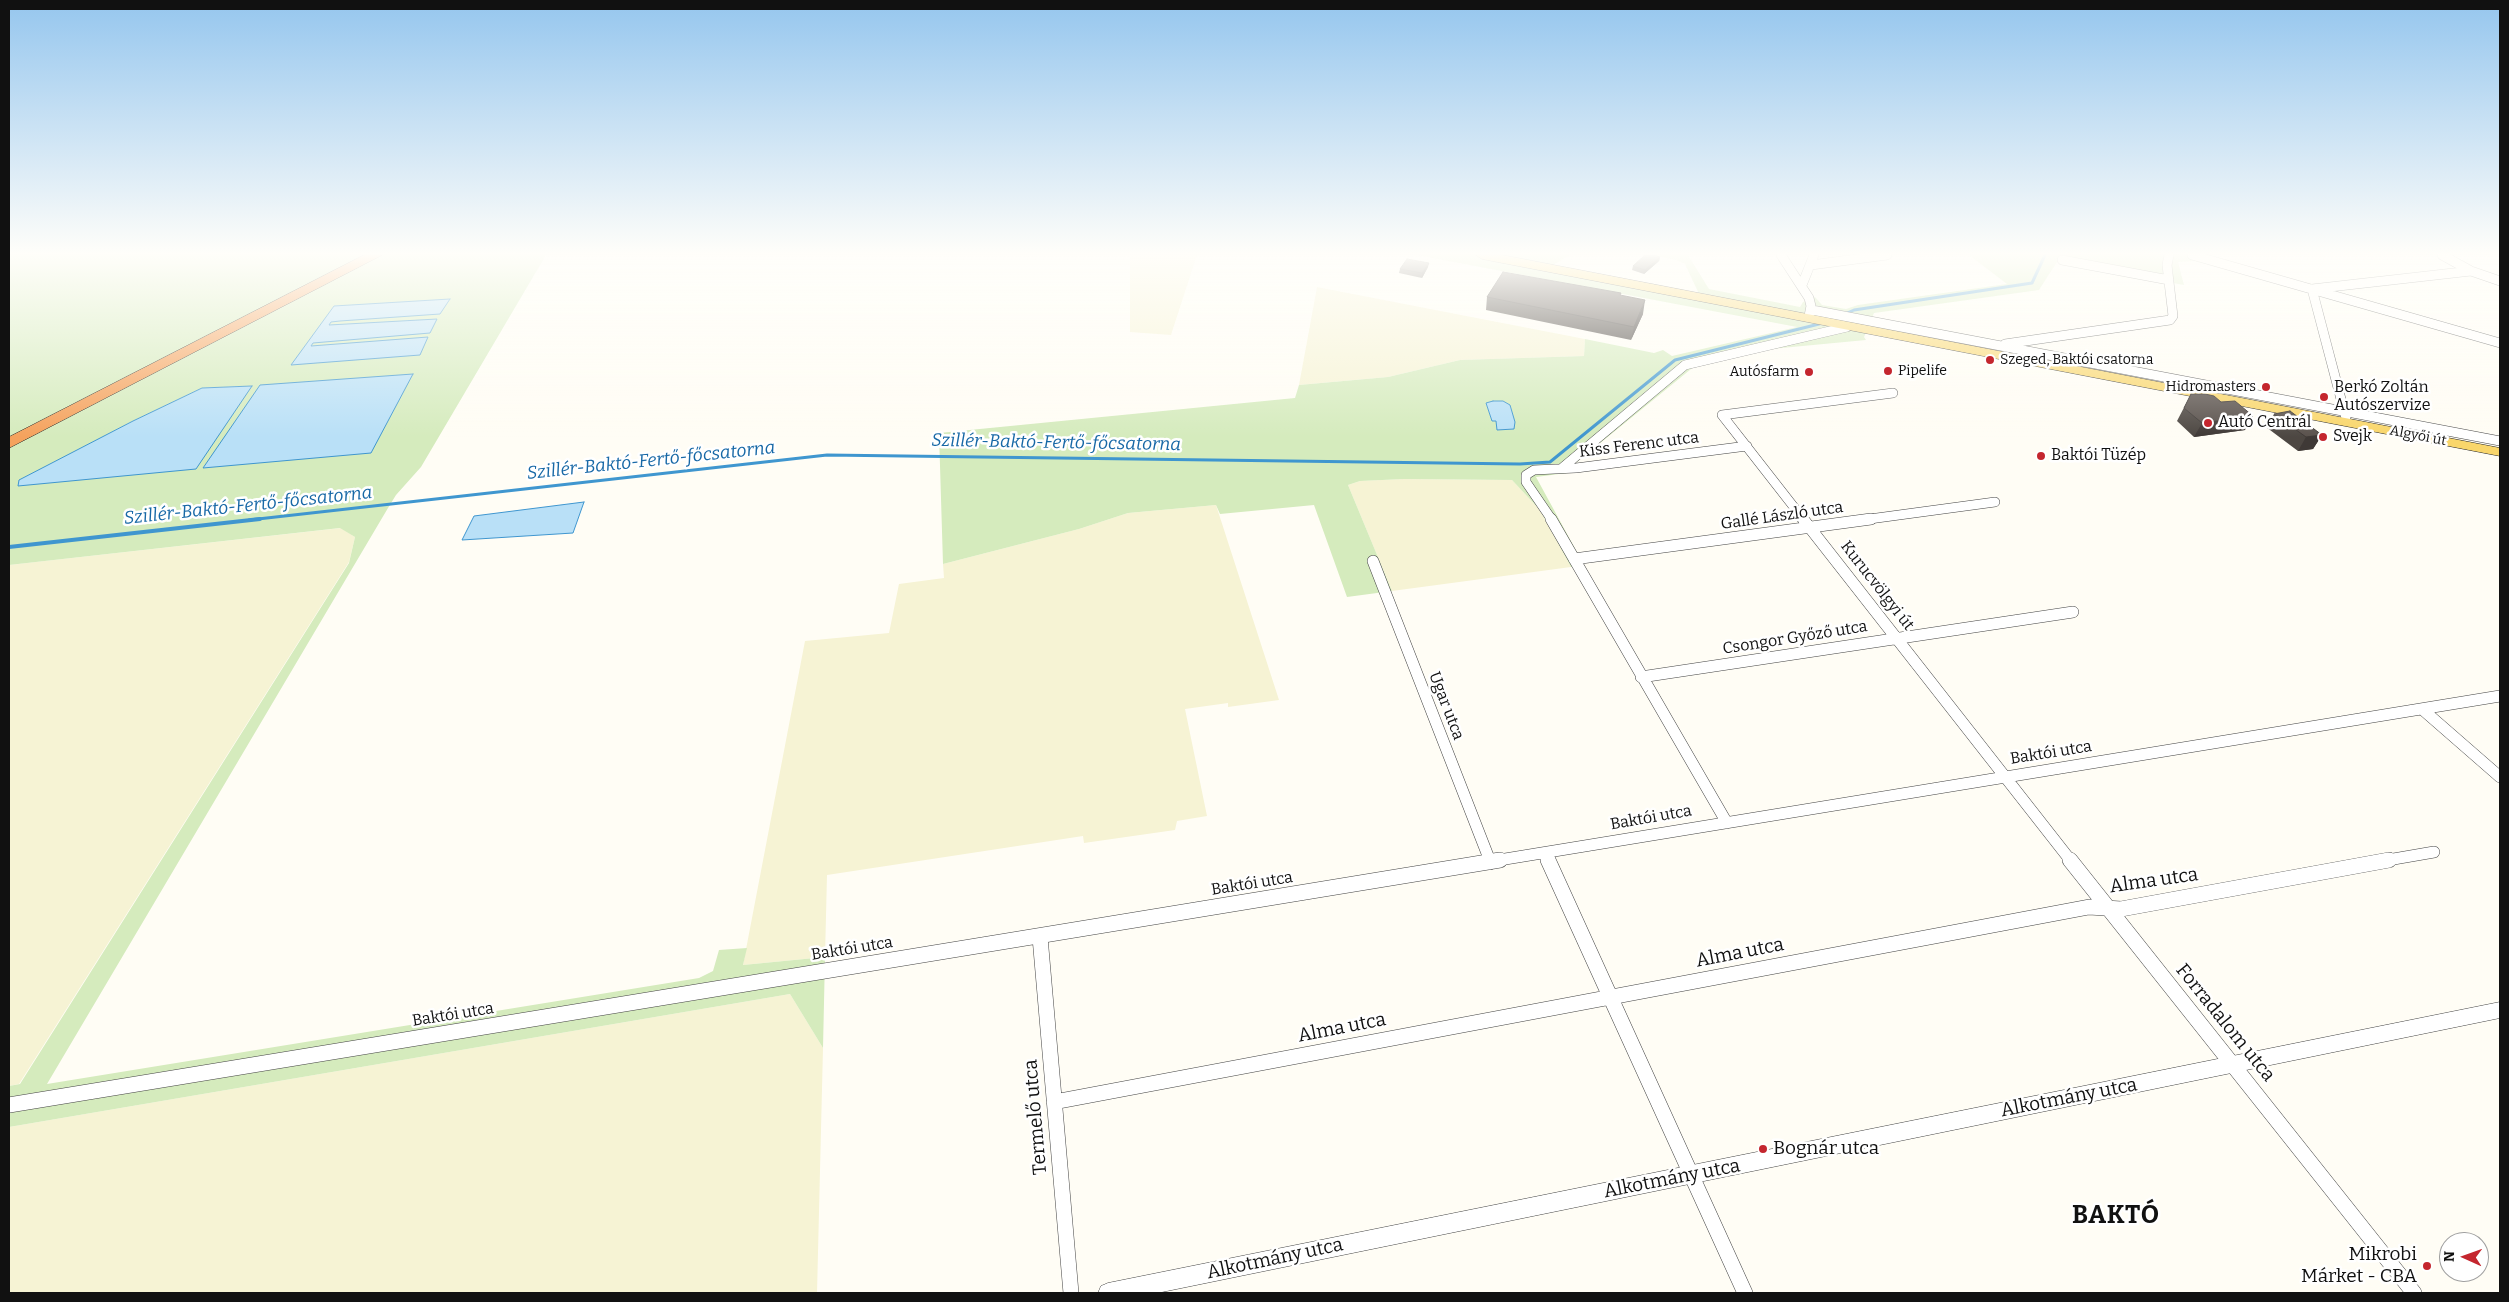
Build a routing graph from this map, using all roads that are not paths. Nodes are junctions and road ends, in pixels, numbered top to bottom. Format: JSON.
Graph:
{"nodes":[{"id":1,"x":239,"y":316,"type":"edge"},
{"id":2,"x":257,"y":316,"type":"edge"},
{"id":3,"x":1810,"y":316,"type":"edge"},
{"id":4,"x":2173,"y":316,"type":"edge"},
{"id":5,"x":2319,"y":316,"type":"edge"},
{"id":6,"x":2407,"y":316,"type":"edge"},
{"id":7,"x":1842,"y":321,"type":"junction"},
{"id":8,"x":2021,"y":341,"type":"junction"},
{"id":9,"x":2500,"y":342,"type":"edge"},
{"id":10,"x":2001,"y":351,"type":"junction"},
{"id":11,"x":2028,"y":351,"type":"junction"},
{"id":12,"x":1893,"y":394,"type":"dead end"},
{"id":13,"x":2346,"y":417,"type":"junction"},
{"id":14,"x":9,"y":433,"type":"edge"},
{"id":15,"x":2500,"y":441,"type":"edge"},
{"id":16,"x":9,"y":443,"type":"edge"},
{"id":17,"x":1747,"y":446,"type":"junction"},
{"id":18,"x":2500,"y":452,"type":"edge"},
{"id":19,"x":1562,"y":468,"type":"junction"},
{"id":20,"x":1994,"y":502,"type":"dead end"},
{"id":21,"x":1810,"y":528,"type":"junction"},
{"id":22,"x":1574,"y":559,"type":"junction"},
{"id":23,"x":1373,"y":561,"type":"dead end"},
{"id":24,"x":2073,"y":612,"type":"dead end"},
{"id":25,"x":1897,"y":638,"type":"junction"},
{"id":26,"x":1642,"y":677,"type":"junction"},
{"id":27,"x":2500,"y":696,"type":"edge"},
{"id":28,"x":2422,"y":710,"type":"junction"},
{"id":29,"x":2500,"y":777,"type":"edge"},
{"id":30,"x":2005,"y":778,"type":"junction"},
{"id":31,"x":1727,"y":823,"type":"junction"},
{"id":32,"x":2434,"y":852,"type":"dead end"},
{"id":33,"x":1545,"y":854,"type":"junction"},
{"id":34,"x":1490,"y":862,"type":"junction"},
{"id":35,"x":2109,"y":908,"type":"junction"},
{"id":36,"x":1040,"y":937,"type":"junction"},
{"id":37,"x":1612,"y":998,"type":"junction"},
{"id":38,"x":2500,"y":1010,"type":"edge"},
{"id":39,"x":2233,"y":1064,"type":"junction"},
{"id":40,"x":1054,"y":1102,"type":"junction"},
{"id":41,"x":9,"y":1105,"type":"edge"},
{"id":42,"x":1692,"y":1174,"type":"junction"},
{"id":43,"x":1072,"y":1293,"type":"edge"},
{"id":44,"x":1108,"y":1293,"type":"edge"},
{"id":45,"x":1745,"y":1293,"type":"edge"},
{"id":46,"x":2414,"y":1293,"type":"edge"}],
"edges":[{"from":1,"to":14,"type":"highway"},
{"from":2,"to":16,"type":"highway"},
{"from":3,"to":7,"type":"main road","name":"Algyői út"},
{"from":4,"to":8,"type":"street"},
{"from":5,"to":13,"type":"street"},
{"from":6,"to":9,"type":"street"},
{"from":7,"to":10,"type":"main road","name":"Algyői út"},
{"from":7,"to":19,"type":"street"},
{"from":8,"to":10,"type":"street"},
{"from":8,"to":11,"type":"street"},
{"from":10,"to":11,"type":"street","name":"Algyői út"},
{"from":10,"to":13,"type":"main road","name":"Algyői út"},
{"from":11,"to":13,"type":"street","name":"Algyői út"},
{"from":12,"to":17,"type":"street","name":"Kurucvölgyi út"},
{"from":13,"to":15,"type":"street","name":"Algyői út"},
{"from":13,"to":18,"type":"main road","name":"Algyői út"},
{"from":17,"to":19,"type":"street","name":"Kiss Ferenc utca"},
{"from":17,"to":21,"type":"street","name":"Kurucvölgyi út"},
{"from":19,"to":22,"type":"street","name":"Kiss Ferenc utca"},
{"from":20,"to":21,"type":"street","name":"Gallé László utca"},
{"from":21,"to":22,"type":"street","name":"Gallé László utca"},
{"from":21,"to":25,"type":"street","name":"Kurucvölgyi út"},
{"from":22,"to":26,"type":"street"},
{"from":23,"to":34,"type":"street","name":"Ugar utca"},
{"from":24,"to":25,"type":"street","name":"Csongor Győző utca"},
{"from":25,"to":26,"type":"street","name":"Csongor Győző utca"},
{"from":25,"to":30,"type":"street","name":"Kurucvölgyi út"},
{"from":26,"to":31,"type":"street"},
{"from":27,"to":28,"type":"street","name":"Baktói utca"},
{"from":28,"to":29,"type":"street"},
{"from":28,"to":30,"type":"street","name":"Baktói utca"},
{"from":30,"to":31,"type":"street","name":"Baktói utca"},
{"from":30,"to":35,"type":"street","name":"Forradalom utca"},
{"from":31,"to":33,"type":"street","name":"Baktói utca"},
{"from":32,"to":35,"type":"street","name":"Alma utca"},
{"from":33,"to":34,"type":"street","name":"Baktói utca"},
{"from":33,"to":37,"type":"street"},
{"from":34,"to":36,"type":"street","name":"Baktói utca"},
{"from":35,"to":37,"type":"street","name":"Alma utca"},
{"from":35,"to":39,"type":"street","name":"Forradalom utca"},
{"from":36,"to":40,"type":"street","name":"Termelő utca"},
{"from":36,"to":41,"type":"street","name":"Baktói utca"},
{"from":37,"to":40,"type":"street","name":"Alma utca"},
{"from":37,"to":42,"type":"street"},
{"from":38,"to":39,"type":"street","name":"Alkotmány utca"},
{"from":39,"to":42,"type":"street","name":"Alkotmány utca"},
{"from":39,"to":46,"type":"street","name":"Forradalom utca"},
{"from":40,"to":43,"type":"street","name":"Termelő utca"},
{"from":42,"to":44,"type":"street","name":"Alkotmány utca"},
{"from":42,"to":45,"type":"street"}]}
